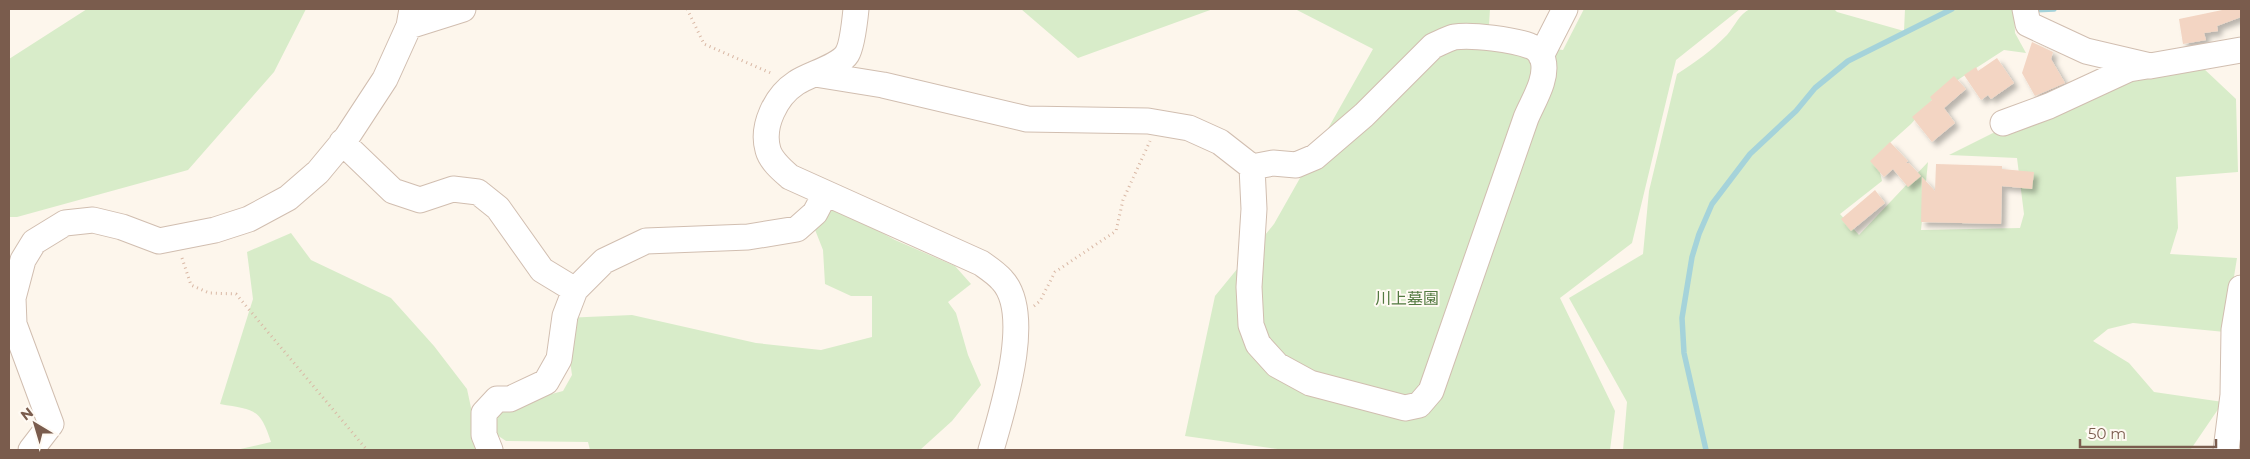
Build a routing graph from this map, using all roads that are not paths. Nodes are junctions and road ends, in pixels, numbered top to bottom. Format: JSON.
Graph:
{"nodes":[{"id":1,"x":464,"y":9,"type":"edge"},
{"id":2,"x":856,"y":9,"type":"edge"},
{"id":3,"x":1565,"y":9,"type":"edge"},
{"id":4,"x":2025,"y":9,"type":"edge"},
{"id":5,"x":410,"y":17,"type":"edge"},
{"id":6,"x":2241,"y":50,"type":"edge"},
{"id":7,"x":1541,"y":56,"type":"junction"},
{"id":8,"x":2150,"y":66,"type":"junction"},
{"id":9,"x":805,"y":78,"type":"junction"},
{"id":10,"x":2003,"y":123,"type":"dead end"},
{"id":11,"x":342,"y":142,"type":"junction"},
{"id":12,"x":1252,"y":167,"type":"junction"},
{"id":13,"x":825,"y":194,"type":"junction"},
{"id":14,"x":2241,"y":288,"type":"edge"},
{"id":15,"x":575,"y":290,"type":"junction"},
{"id":16,"x":2237,"y":399,"type":"edge"},
{"id":17,"x":31,"y":450,"type":"edge"},
{"id":18,"x":490,"y":450,"type":"edge"},
{"id":19,"x":991,"y":450,"type":"edge"},
{"id":20,"x":2226,"y":450,"type":"edge"}],
"edges":[{"from":1,"to":5,"type":"street"},
{"from":2,"to":9,"type":"street"},
{"from":3,"to":7,"type":"street"},
{"from":4,"to":8,"type":"street"},
{"from":5,"to":11,"type":"street"},
{"from":6,"to":8,"type":"street"},
{"from":7,"to":12,"type":"street"},
{"from":7,"to":12,"type":"street"},
{"from":8,"to":10,"type":"street"},
{"from":9,"to":12,"type":"street"},
{"from":9,"to":13,"type":"street"},
{"from":11,"to":15,"type":"street"},
{"from":11,"to":17,"type":"street"},
{"from":13,"to":15,"type":"street"},
{"from":13,"to":19,"type":"street"},
{"from":14,"to":16,"type":"street"},
{"from":15,"to":18,"type":"street"},
{"from":16,"to":20,"type":"street"}]}
